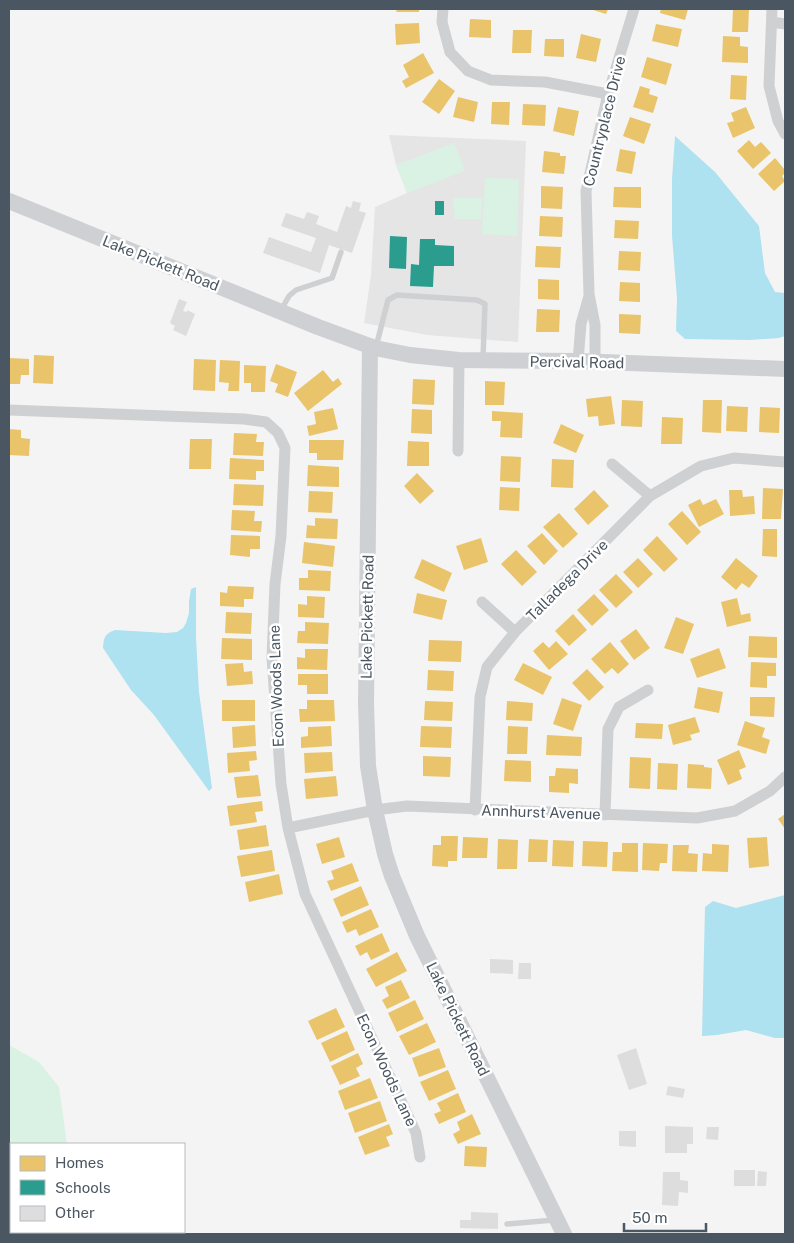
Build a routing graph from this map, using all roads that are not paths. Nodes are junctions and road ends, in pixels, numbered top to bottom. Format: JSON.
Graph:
{"nodes":[{"id":1,"x":443,"y":9,"type":"edge"},
{"id":2,"x":634,"y":9,"type":"edge"},
{"id":3,"x":772,"y":9,"type":"edge"},
{"id":4,"x":772,"y":22,"type":"junction"},
{"id":5,"x":785,"y":24,"type":"edge"},
{"id":6,"x":608,"y":94,"type":"junction"},
{"id":7,"x":785,"y":134,"type":"edge"},
{"id":8,"x":9,"y":201,"type":"edge"},
{"id":9,"x":340,"y":252,"type":"dead end"},
{"id":10,"x":589,"y":294,"type":"junction"},
{"id":11,"x":280,"y":312,"type":"junction"},
{"id":12,"x":373,"y":347,"type":"junction"},
{"id":13,"x":459,"y":360,"type":"junction"},
{"id":14,"x":484,"y":360,"type":"junction"},
{"id":15,"x":587,"y":362,"type":"junction"},
{"id":16,"x":785,"y":368,"type":"edge"},
{"id":17,"x":9,"y":410,"type":"edge"},
{"id":18,"x":458,"y":451,"type":"dead end"},
{"id":19,"x":785,"y":462,"type":"edge"},
{"id":20,"x":612,"y":464,"type":"dead end"},
{"id":21,"x":650,"y":496,"type":"junction"},
{"id":22,"x":482,"y":602,"type":"dead end"},
{"id":23,"x":515,"y":632,"type":"junction"},
{"id":24,"x":648,"y":690,"type":"dead end"},
{"id":25,"x":785,"y":777,"type":"edge"},
{"id":26,"x":375,"y":810,"type":"junction"},
{"id":27,"x":474,"y":810,"type":"junction"},
{"id":28,"x":605,"y":815,"type":"junction"},
{"id":29,"x":288,"y":828,"type":"junction"},
{"id":30,"x":420,"y":1157,"type":"dead end"},
{"id":31,"x":507,"y":1224,"type":"dead end"},
{"id":32,"x":560,"y":1227,"type":"edge"}],
"edges":[{"from":1,"to":6,"type":"street"},
{"from":2,"to":6,"type":"street","name":"Countryplace Drive"},
{"from":3,"to":4,"type":"street"},
{"from":4,"to":5,"type":"street"},
{"from":4,"to":7,"type":"street"},
{"from":6,"to":10,"type":"street","name":"Countryplace Drive"},
{"from":8,"to":11,"type":"main road","name":"Lake Pickett Road"},
{"from":9,"to":11,"type":"lane"},
{"from":10,"to":15,"type":"street","name":"Countryplace Drive"},
{"from":10,"to":15,"type":"street","name":"Countryplace Drive"},
{"from":11,"to":12,"type":"main road","name":"Lake Pickett Road"},
{"from":12,"to":13,"type":"main road","name":"Percival Road"},
{"from":12,"to":14,"type":"lane"},
{"from":12,"to":26,"type":"main road","name":"Lake Pickett Road"},
{"from":13,"to":14,"type":"main road","name":"Percival Road"},
{"from":13,"to":18,"type":"street"},
{"from":14,"to":15,"type":"main road","name":"Percival Road"},
{"from":15,"to":16,"type":"main road","name":"Percival Road"},
{"from":17,"to":29,"type":"street","name":"Econ Woods Lane"},
{"from":19,"to":21,"type":"street","name":"Talladega Drive"},
{"from":20,"to":21,"type":"street"},
{"from":21,"to":23,"type":"street","name":"Talladega Drive"},
{"from":22,"to":23,"type":"street"},
{"from":23,"to":27,"type":"street","name":"Talladega Drive"},
{"from":24,"to":28,"type":"street"},
{"from":25,"to":28,"type":"street","name":"Annhurst Avenue"},
{"from":26,"to":27,"type":"street","name":"Annhurst Avenue"},
{"from":26,"to":29,"type":"street","name":"Annhurst Avenue"},
{"from":26,"to":32,"type":"main road","name":"Lake Pickett Road"},
{"from":27,"to":28,"type":"street","name":"Annhurst Avenue"},
{"from":29,"to":30,"type":"street","name":"Econ Woods Lane"},
{"from":31,"to":32,"type":"lane"}]}
